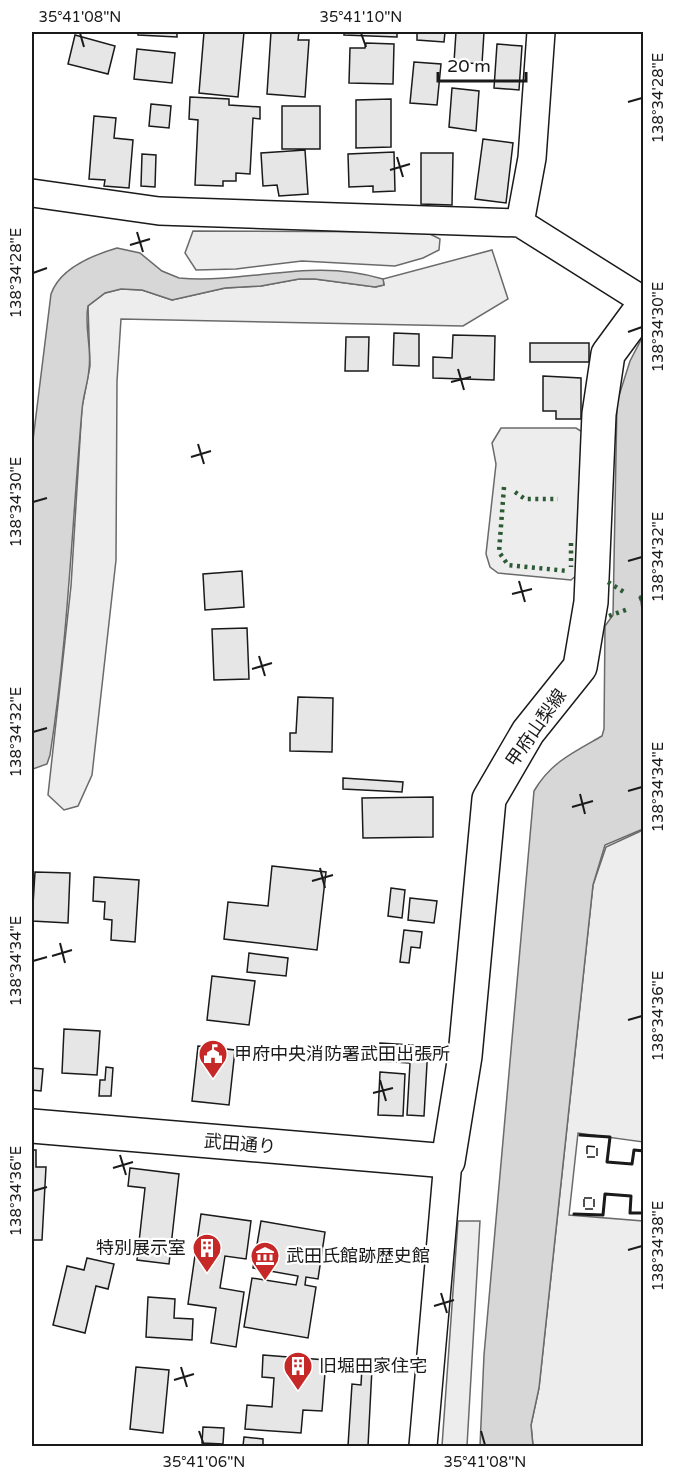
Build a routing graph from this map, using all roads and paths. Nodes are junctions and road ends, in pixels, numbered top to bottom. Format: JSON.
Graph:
{"nodes":[{"id":1,"x":541,"y":32,"type":"edge"},
{"id":2,"x":32,"y":193,"type":"edge"},
{"id":3,"x":520,"y":224,"type":"junction"},
{"id":4,"x":644,"y":303,"type":"edge"},
{"id":5,"x":32,"y":1126,"type":"edge"},
{"id":6,"x":448,"y":1161,"type":"junction"},
{"id":7,"x":423,"y":1446,"type":"edge"}],
"edges":[{"from":1,"to":3,"type":"street"},
{"from":2,"to":3,"type":"street"},
{"from":3,"to":4,"type":"street"},
{"from":4,"to":6,"type":"main road","name":"甲府山梨線"},
{"from":5,"to":6,"type":"main road","name":"武田通り"},
{"from":6,"to":7,"type":"street"}]}
